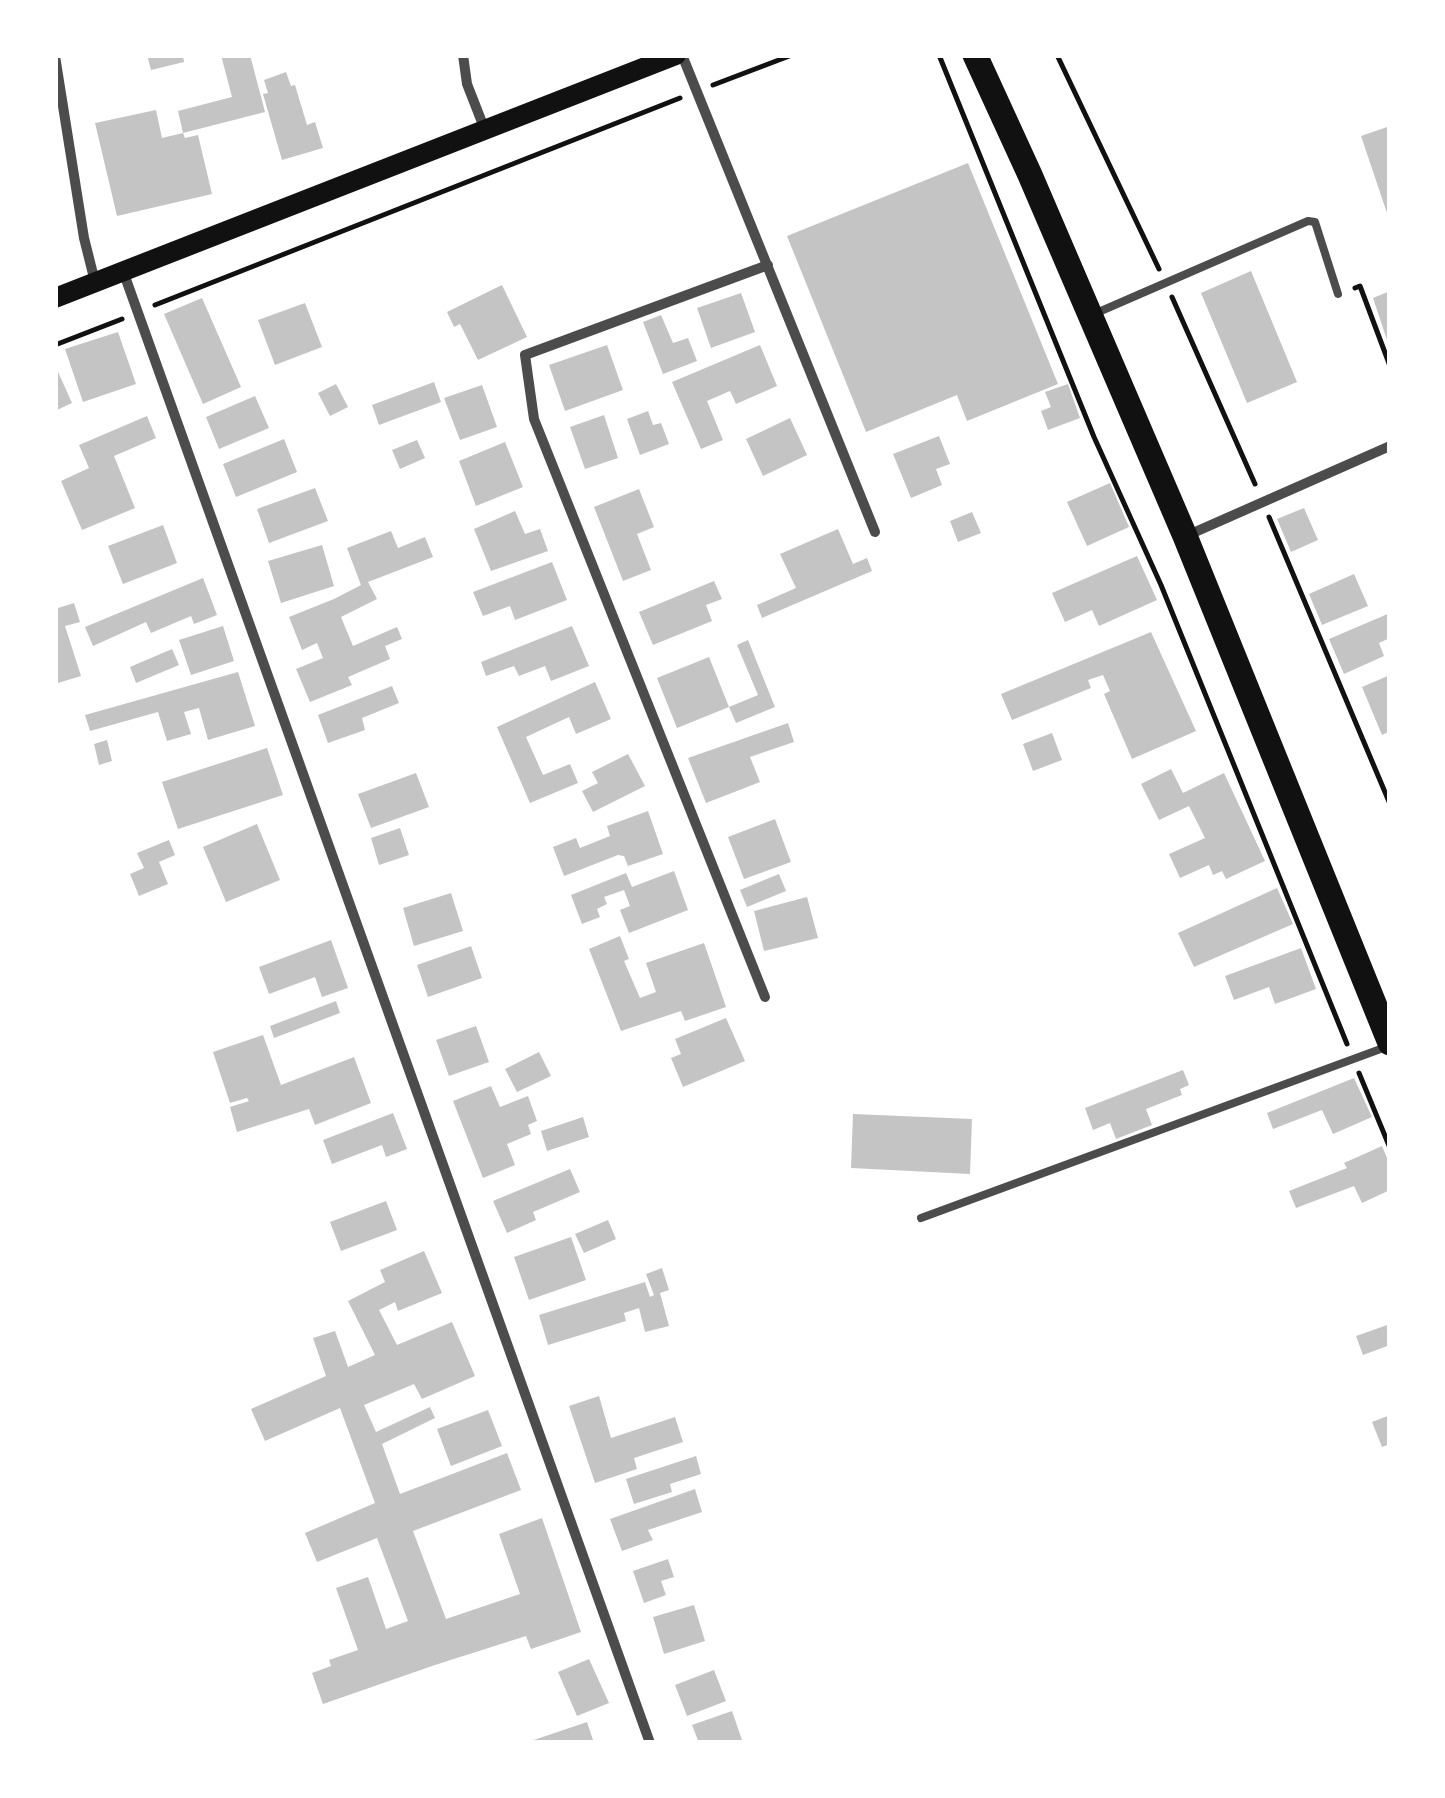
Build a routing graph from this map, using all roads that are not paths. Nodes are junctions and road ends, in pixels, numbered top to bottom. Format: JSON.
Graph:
{"nodes":[{"id":1,"x":463,"y":55,"type":"edge"},
{"id":2,"x":679,"y":55,"type":"edge"},
{"id":3,"x":974,"y":55,"type":"edge"},
{"id":4,"x":55,"y":56,"type":"edge"},
{"id":5,"x":486,"y":130,"type":"junction"},
{"id":6,"x":768,"y":264,"type":"junction"},
{"id":7,"x":123,"y":271,"type":"junction"},
{"id":8,"x":95,"y":282,"type":"junction"},
{"id":9,"x":1338,"y":294,"type":"road end"},
{"id":10,"x":55,"y":298,"type":"edge"},
{"id":11,"x":1090,"y":316,"type":"junction"},
{"id":12,"x":1390,"y":446,"type":"edge"},
{"id":13,"x":875,"y":532,"type":"dead end"},
{"id":14,"x":1185,"y":536,"type":"junction"},
{"id":15,"x":765,"y":997,"type":"dead end"},
{"id":16,"x":1390,"y":1044,"type":"edge"},
{"id":17,"x":921,"y":1218,"type":"dead end"},
{"id":18,"x":650,"y":1743,"type":"edge"}],
"edges":[{"from":1,"to":5,"type":"street"},
{"from":2,"to":5,"type":"main road"},
{"from":2,"to":6,"type":"street"},
{"from":3,"to":11,"type":"main road"},
{"from":4,"to":8,"type":"street"},
{"from":5,"to":7,"type":"main road"},
{"from":6,"to":13,"type":"street"},
{"from":6,"to":15,"type":"street"},
{"from":7,"to":8,"type":"main road"},
{"from":7,"to":18,"type":"street"},
{"from":8,"to":10,"type":"main road"},
{"from":9,"to":11,"type":"lane"},
{"from":11,"to":14,"type":"main road"},
{"from":12,"to":14,"type":"street"},
{"from":14,"to":16,"type":"main road"},
{"from":16,"to":17,"type":"lane"}]}
